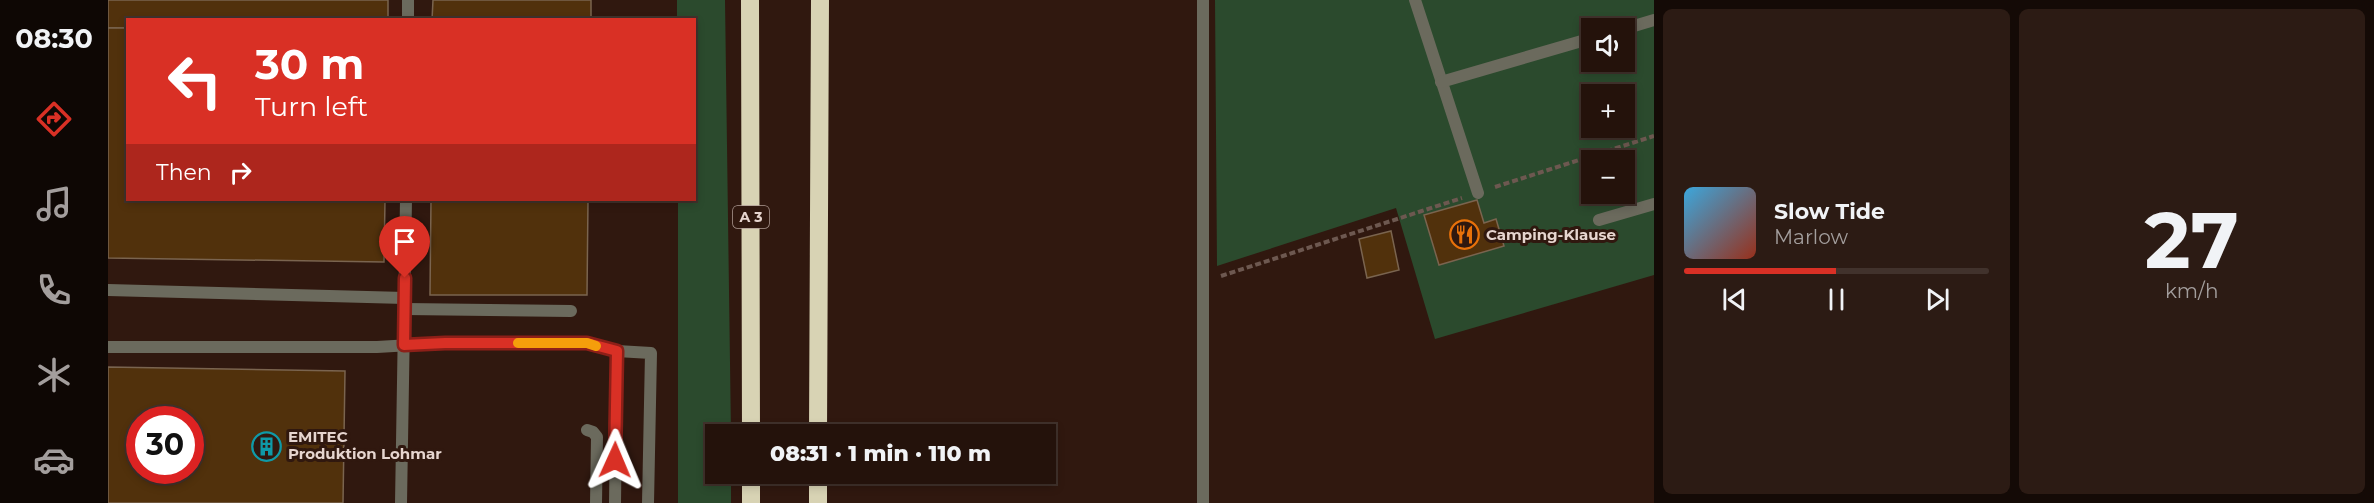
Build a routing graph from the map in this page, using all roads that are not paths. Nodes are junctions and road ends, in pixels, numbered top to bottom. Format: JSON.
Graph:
{"nodes":[{"id":1,"x":408,"y":0,"type":"edge"},
{"id":2,"x":750,"y":0,"type":"edge"},
{"id":3,"x":820,"y":0,"type":"edge"},
{"id":4,"x":1203,"y":0,"type":"edge"},
{"id":5,"x":1415,"y":0,"type":"edge"},
{"id":6,"x":408,"y":18,"type":"edge"},
{"id":7,"x":1654,"y":20,"type":"edge"},
{"id":8,"x":1635,"y":25,"type":"edge"},
{"id":9,"x":1581,"y":41,"type":"edge"},
{"id":10,"x":1441,"y":82,"type":"junction"},
{"id":11,"x":1478,"y":193,"type":"road end"},
{"id":12,"x":406,"y":201,"type":"edge"},
{"id":13,"x":1654,"y":204,"type":"edge"},
{"id":14,"x":1599,"y":220,"type":"dead end"},
{"id":15,"x":108,"y":290,"type":"edge"},
{"id":16,"x":405,"y":303,"type":"junction"},
{"id":17,"x":571,"y":311,"type":"dead end"},
{"id":18,"x":404,"y":345,"type":"junction"},
{"id":19,"x":108,"y":347,"type":"edge"},
{"id":20,"x":617,"y":351,"type":"junction"},
{"id":21,"x":751,"y":424,"type":"edge"},
{"id":22,"x":818,"y":424,"type":"edge"},
{"id":23,"x":587,"y":430,"type":"dead end"},
{"id":24,"x":751,"y":484,"type":"edge"},
{"id":25,"x":818,"y":484,"type":"edge"},
{"id":26,"x":401,"y":503,"type":"edge"},
{"id":27,"x":596,"y":503,"type":"edge"},
{"id":28,"x":615,"y":503,"type":"edge"},
{"id":29,"x":648,"y":503,"type":"edge"},
{"id":30,"x":751,"y":503,"type":"edge"},
{"id":31,"x":818,"y":503,"type":"edge"},
{"id":32,"x":1203,"y":503,"type":"edge"}],
"edges":[{"from":1,"to":6,"type":"street"},
{"from":2,"to":21,"type":"highway","number":"A 3"},
{"from":3,"to":22,"type":"highway"},
{"from":4,"to":32,"type":"street"},
{"from":5,"to":10,"type":"street"},
{"from":7,"to":8,"type":"street"},
{"from":9,"to":10,"type":"street"},
{"from":10,"to":11,"type":"street"},
{"from":12,"to":16,"type":"street"},
{"from":13,"to":14,"type":"street"},
{"from":15,"to":16,"type":"street"},
{"from":16,"to":17,"type":"street"},
{"from":16,"to":18,"type":"street"},
{"from":18,"to":19,"type":"street"},
{"from":18,"to":20,"type":"street"},
{"from":18,"to":26,"type":"street"},
{"from":20,"to":28,"type":"street"},
{"from":20,"to":29,"type":"street"},
{"from":23,"to":27,"type":"street"},
{"from":24,"to":30,"type":"highway"},
{"from":25,"to":31,"type":"highway"}]}
